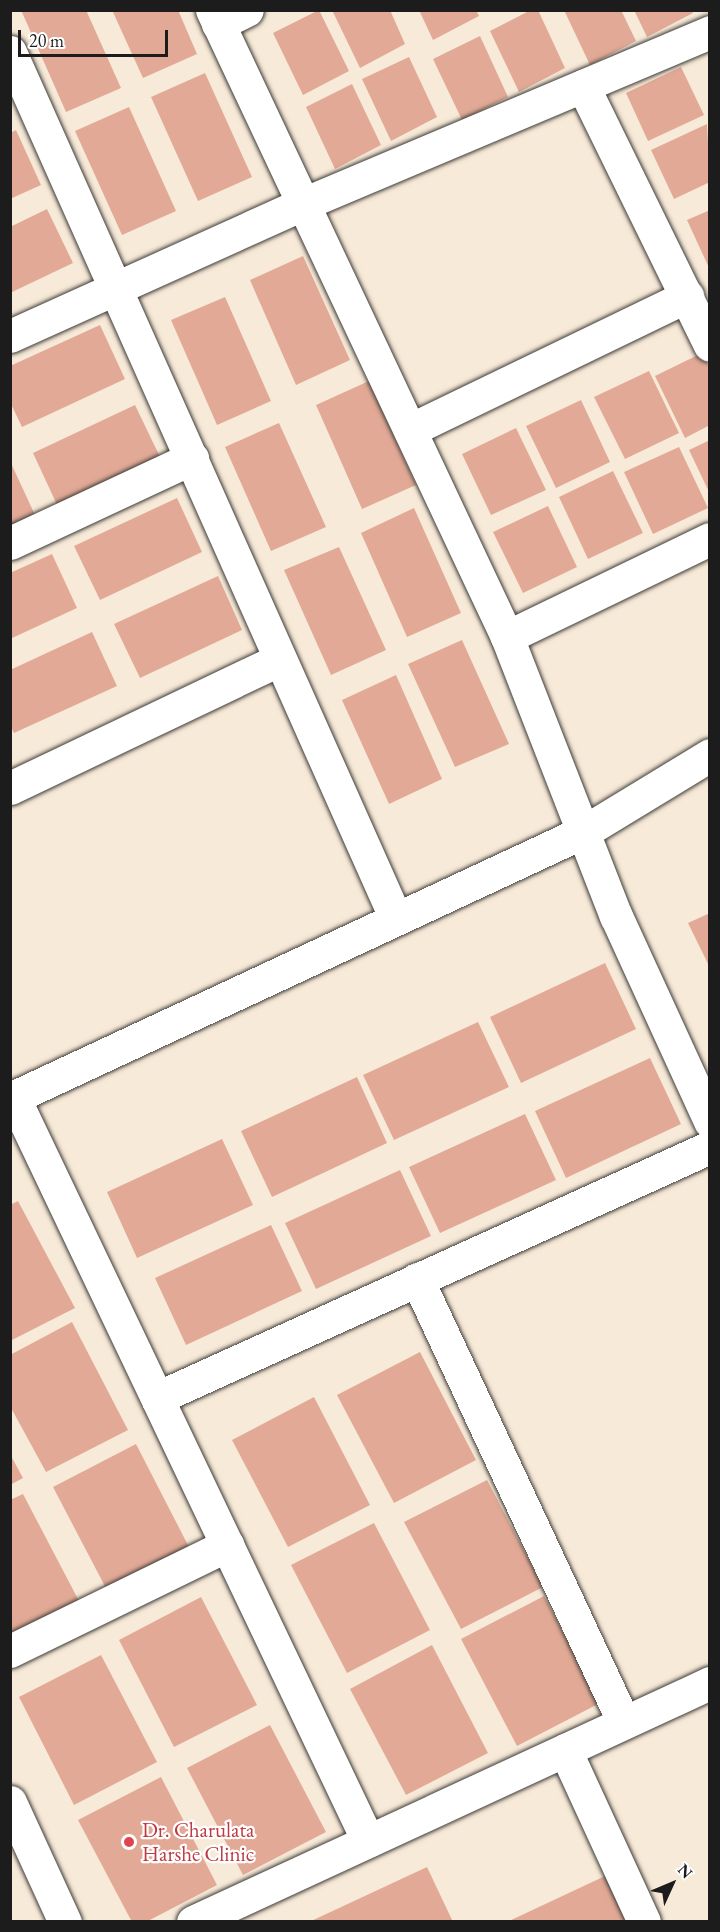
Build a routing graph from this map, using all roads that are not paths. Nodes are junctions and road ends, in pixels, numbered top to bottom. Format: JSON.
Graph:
{"nodes":[{"id":1,"x":705,"y":10,"type":"edge"},
{"id":2,"x":226,"y":15,"type":"edge"},
{"id":3,"x":710,"y":20,"type":"edge"},
{"id":4,"x":710,"y":32,"type":"edge"},
{"id":5,"x":10,"y":52,"type":"edge"},
{"id":6,"x":583,"y":86,"type":"junction"},
{"id":7,"x":21,"y":103,"type":"edge"},
{"id":8,"x":303,"y":204,"type":"junction"},
{"id":9,"x":117,"y":288,"type":"junction"},
{"id":10,"x":687,"y":296,"type":"junction"},
{"id":11,"x":10,"y":336,"type":"edge"},
{"id":12,"x":710,"y":345,"type":"edge"},
{"id":13,"x":410,"y":430,"type":"junction"},
{"id":14,"x":192,"y":458,"type":"junction"},
{"id":15,"x":710,"y":539,"type":"edge"},
{"id":16,"x":10,"y":543,"type":"edge"},
{"id":17,"x":507,"y":637,"type":"junction"},
{"id":18,"x":280,"y":659,"type":"junction"},
{"id":19,"x":710,"y":755,"type":"edge"},
{"id":20,"x":10,"y":788,"type":"edge"},
{"id":21,"x":585,"y":831,"type":"junction"},
{"id":22,"x":396,"y":919,"type":"junction"},
{"id":23,"x":12,"y":1098,"type":"edge"},
{"id":24,"x":710,"y":1121,"type":"edge"},
{"id":25,"x":710,"y":1147,"type":"edge"},
{"id":26,"x":417,"y":1279,"type":"junction"},
{"id":27,"x":157,"y":1398,"type":"junction"},
{"id":28,"x":227,"y":1545,"type":"junction"},
{"id":29,"x":10,"y":1651,"type":"edge"},
{"id":30,"x":710,"y":1683,"type":"edge"},
{"id":31,"x":624,"y":1722,"type":"junction"},
{"id":32,"x":565,"y":1750,"type":"junction"},
{"id":33,"x":10,"y":1802,"type":"edge"},
{"id":34,"x":368,"y":1840,"type":"junction"},
{"id":35,"x":233,"y":1913,"type":"edge"},
{"id":36,"x":65,"y":1922,"type":"edge"},
{"id":37,"x":193,"y":1922,"type":"edge"},
{"id":38,"x":644,"y":1922,"type":"edge"}],
"edges":[{"from":1,"to":3,"type":"street"},
{"from":2,"to":8,"type":"street"},
{"from":4,"to":6,"type":"street"},
{"from":5,"to":7,"type":"street"},
{"from":6,"to":8,"type":"street"},
{"from":6,"to":10,"type":"street"},
{"from":7,"to":9,"type":"street"},
{"from":8,"to":9,"type":"street"},
{"from":8,"to":13,"type":"street"},
{"from":9,"to":11,"type":"street"},
{"from":9,"to":14,"type":"street"},
{"from":10,"to":12,"type":"street"},
{"from":10,"to":13,"type":"street"},
{"from":13,"to":17,"type":"street"},
{"from":14,"to":16,"type":"street"},
{"from":14,"to":18,"type":"street"},
{"from":15,"to":17,"type":"street"},
{"from":17,"to":21,"type":"street"},
{"from":18,"to":20,"type":"street"},
{"from":18,"to":22,"type":"street"},
{"from":19,"to":21,"type":"street"},
{"from":21,"to":22,"type":"street"},
{"from":21,"to":24,"type":"street"},
{"from":22,"to":23,"type":"street"},
{"from":23,"to":27,"type":"street"},
{"from":25,"to":26,"type":"street"},
{"from":26,"to":27,"type":"street"},
{"from":26,"to":31,"type":"street"},
{"from":27,"to":28,"type":"street"},
{"from":28,"to":29,"type":"street"},
{"from":28,"to":34,"type":"street"},
{"from":30,"to":31,"type":"street"},
{"from":31,"to":32,"type":"street"},
{"from":32,"to":34,"type":"street"},
{"from":32,"to":38,"type":"street"},
{"from":33,"to":36,"type":"street"},
{"from":34,"to":35,"type":"street"},
{"from":35,"to":37,"type":"street"}]}
